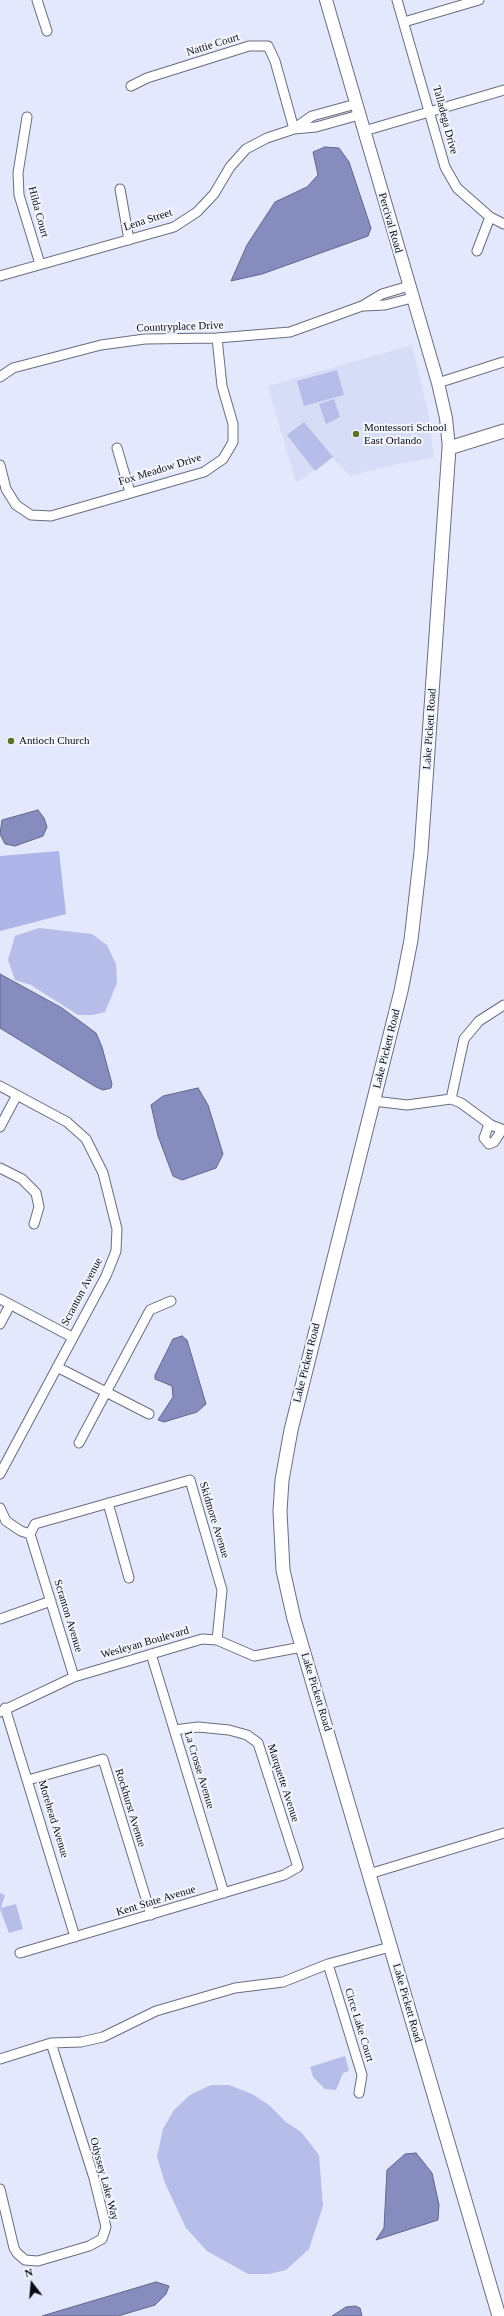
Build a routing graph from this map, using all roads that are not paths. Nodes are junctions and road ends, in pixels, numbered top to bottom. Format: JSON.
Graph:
{"nodes":[{"id":1,"x":37,"y":0,"type":"edge"},
{"id":2,"x":326,"y":0,"type":"edge"},
{"id":3,"x":397,"y":0,"type":"edge"},
{"id":4,"x":479,"y":0,"type":"edge"},
{"id":5,"x":404,"y":22,"type":"junction"},
{"id":6,"x":46,"y":32,"type":"dead end"},
{"id":7,"x":131,"y":86,"type":"dead end"},
{"id":8,"x":504,"y":90,"type":"edge"},
{"id":9,"x":357,"y":110,"type":"junction"},
{"id":10,"x":430,"y":112,"type":"junction"},
{"id":11,"x":27,"y":117,"type":"dead end"},
{"id":12,"x":294,"y":129,"type":"junction"},
{"id":13,"x":364,"y":130,"type":"junction"},
{"id":14,"x":120,"y":189,"type":"dead end"},
{"id":15,"x":490,"y":217,"type":"junction"},
{"id":16,"x":504,"y":224,"type":"edge"},
{"id":17,"x":129,"y":240,"type":"junction"},
{"id":18,"x":477,"y":251,"type":"dead end"},
{"id":19,"x":40,"y":264,"type":"junction"},
{"id":20,"x":0,"y":276,"type":"edge"},
{"id":21,"x":410,"y":292,"type":"junction"},
{"id":22,"x":216,"y":338,"type":"junction"},
{"id":23,"x":503,"y":362,"type":"dead end"},
{"id":24,"x":0,"y":377,"type":"edge"},
{"id":25,"x":438,"y":383,"type":"junction"},
{"id":26,"x":504,"y":431,"type":"edge"},
{"id":27,"x":117,"y":448,"type":"dead end"},
{"id":28,"x":449,"y":448,"type":"junction"},
{"id":29,"x":0,"y":465,"type":"edge"},
{"id":30,"x":130,"y":492,"type":"junction"},
{"id":31,"x":504,"y":1005,"type":"edge"},
{"id":32,"x":0,"y":1086,"type":"edge"},
{"id":33,"x":17,"y":1095,"type":"junction"},
{"id":34,"x":451,"y":1099,"type":"junction"},
{"id":35,"x":374,"y":1101,"type":"junction"},
{"id":36,"x":489,"y":1124,"type":"junction"},
{"id":37,"x":0,"y":1127,"type":"edge"},
{"id":38,"x":503,"y":1130,"type":"edge"},
{"id":39,"x":0,"y":1168,"type":"edge"},
{"id":40,"x":34,"y":1224,"type":"dead end"},
{"id":41,"x":0,"y":1299,"type":"edge"},
{"id":42,"x":171,"y":1301,"type":"dead end"},
{"id":43,"x":10,"y":1305,"type":"junction"},
{"id":44,"x":0,"y":1324,"type":"edge"},
{"id":45,"x":72,"y":1337,"type":"junction"},
{"id":46,"x":57,"y":1367,"type":"junction"},
{"id":47,"x":106,"y":1393,"type":"junction"},
{"id":48,"x":149,"y":1414,"type":"dead end"},
{"id":49,"x":79,"y":1443,"type":"dead end"},
{"id":50,"x":0,"y":1474,"type":"edge"},
{"id":51,"x":108,"y":1504,"type":"junction"},
{"id":52,"x":0,"y":1508,"type":"edge"},
{"id":53,"x":30,"y":1534,"type":"junction"},
{"id":54,"x":129,"y":1578,"type":"dead end"},
{"id":55,"x":51,"y":1601,"type":"junction"},
{"id":56,"x":0,"y":1619,"type":"edge"},
{"id":57,"x":217,"y":1640,"type":"junction"},
{"id":58,"x":302,"y":1647,"type":"junction"},
{"id":59,"x":151,"y":1654,"type":"junction"},
{"id":60,"x":74,"y":1677,"type":"junction"},
{"id":61,"x":3,"y":1710,"type":"edge"},
{"id":62,"x":174,"y":1730,"type":"junction"},
{"id":63,"x":28,"y":1780,"type":"junction"},
{"id":64,"x":504,"y":1833,"type":"edge"},
{"id":65,"x":298,"y":1867,"type":"joint"},
{"id":66,"x":369,"y":1874,"type":"junction"},
{"id":67,"x":224,"y":1893,"type":"junction"},
{"id":68,"x":151,"y":1915,"type":"junction"},
{"id":69,"x":76,"y":1937,"type":"junction"},
{"id":70,"x":390,"y":1947,"type":"junction"},
{"id":71,"x":20,"y":1953,"type":"dead end"},
{"id":72,"x":328,"y":1964,"type":"junction"},
{"id":73,"x":51,"y":2043,"type":"junction"},
{"id":74,"x":0,"y":2059,"type":"edge"},
{"id":75,"x":359,"y":2093,"type":"dead end"},
{"id":76,"x":0,"y":2189,"type":"edge"},
{"id":77,"x":499,"y":2316,"type":"edge"}],
"edges":[{"from":1,"to":6,"type":"street"},
{"from":2,"to":9,"type":"street","name":"Percival Road"},
{"from":3,"to":5,"type":"street","name":"Talladega Drive"},
{"from":4,"to":5,"type":"street"},
{"from":5,"to":10,"type":"street","name":"Talladega Drive"},
{"from":7,"to":12,"type":"street","name":"Nattie Court"},
{"from":8,"to":10,"type":"street"},
{"from":9,"to":12,"type":"street","name":"Lena Street"},
{"from":9,"to":13,"type":"street","name":"Percival Road"},
{"from":10,"to":13,"type":"street"},
{"from":10,"to":15,"type":"street","name":"Talladega Drive"},
{"from":11,"to":19,"type":"street","name":"Hilda Court"},
{"from":12,"to":17,"type":"street","name":"Lena Street"},
{"from":13,"to":21,"type":"street","name":"Percival Road"},
{"from":14,"to":17,"type":"street"},
{"from":15,"to":16,"type":"street","name":"Talladega Drive"},
{"from":15,"to":18,"type":"street"},
{"from":17,"to":19,"type":"street","name":"Lena Street"},
{"from":19,"to":20,"type":"street","name":"Lena Street"},
{"from":21,"to":22,"type":"street","name":"Countryplace Drive"},
{"from":21,"to":25,"type":"street","name":"Percival Road"},
{"from":22,"to":24,"type":"street","name":"Countryplace Drive"},
{"from":22,"to":30,"type":"street","name":"Fox Meadow Drive"},
{"from":23,"to":25,"type":"street"},
{"from":25,"to":28,"type":"street","name":"Percival Road"},
{"from":26,"to":28,"type":"main road"},
{"from":27,"to":30,"type":"street"},
{"from":28,"to":35,"type":"main road","name":"Lake Pickett Road"},
{"from":29,"to":30,"type":"street","name":"Fox Meadow Drive"},
{"from":31,"to":34,"type":"street"},
{"from":32,"to":33,"type":"street","name":"Scranton Avenue"},
{"from":33,"to":37,"type":"street"},
{"from":33,"to":45,"type":"street","name":"Scranton Avenue"},
{"from":34,"to":35,"type":"street"},
{"from":34,"to":36,"type":"street"},
{"from":35,"to":58,"type":"main road","name":"Lake Pickett Road"},
{"from":36,"to":38,"type":"street"},
{"from":36,"to":38,"type":"street"},
{"from":39,"to":40,"type":"street"},
{"from":41,"to":43,"type":"street"},
{"from":42,"to":47,"type":"street"},
{"from":43,"to":44,"type":"street"},
{"from":43,"to":45,"type":"street"},
{"from":45,"to":46,"type":"street","name":"Scranton Avenue"},
{"from":46,"to":47,"type":"street"},
{"from":46,"to":50,"type":"street","name":"Scranton Avenue"},
{"from":47,"to":48,"type":"street"},
{"from":47,"to":49,"type":"street"},
{"from":51,"to":53,"type":"street","name":"Skidmore Avenue"},
{"from":51,"to":54,"type":"street"},
{"from":51,"to":57,"type":"street","name":"Skidmore Avenue"},
{"from":52,"to":53,"type":"street"},
{"from":53,"to":55,"type":"street","name":"Scranton Avenue"},
{"from":55,"to":56,"type":"street"},
{"from":55,"to":60,"type":"street","name":"Scranton Avenue"},
{"from":57,"to":58,"type":"street","name":"Wesleyan Boulevard"},
{"from":57,"to":59,"type":"street","name":"Wesleyan Boulevard"},
{"from":58,"to":66,"type":"main road","name":"Lake Pickett Road"},
{"from":59,"to":60,"type":"street","name":"Wesleyan Boulevard"},
{"from":59,"to":62,"type":"street","name":"La Crosse Avenue"},
{"from":60,"to":61,"type":"street","name":"Wesleyan Boulevard"},
{"from":61,"to":63,"type":"street","name":"Morehead Avenue"},
{"from":62,"to":65,"type":"street","name":"Marquette Avenue"},
{"from":62,"to":67,"type":"street","name":"La Crosse Avenue"},
{"from":63,"to":68,"type":"street","name":"Rockhurst Avenue"},
{"from":63,"to":69,"type":"street","name":"Morehead Avenue"},
{"from":64,"to":66,"type":"street"},
{"from":65,"to":67,"type":"street","name":"Kent State Avenue"},
{"from":66,"to":70,"type":"main road","name":"Lake Pickett Road"},
{"from":67,"to":68,"type":"street","name":"Kent State Avenue"},
{"from":68,"to":69,"type":"street","name":"Kent State Avenue"},
{"from":69,"to":71,"type":"street","name":"Kent State Avenue"},
{"from":70,"to":72,"type":"street"},
{"from":70,"to":77,"type":"main road","name":"Lake Pickett Road"},
{"from":72,"to":73,"type":"street"},
{"from":72,"to":75,"type":"street","name":"Circe Lake Court"},
{"from":73,"to":74,"type":"street"},
{"from":73,"to":76,"type":"street","name":"Odyssey Lake Way"}]}
